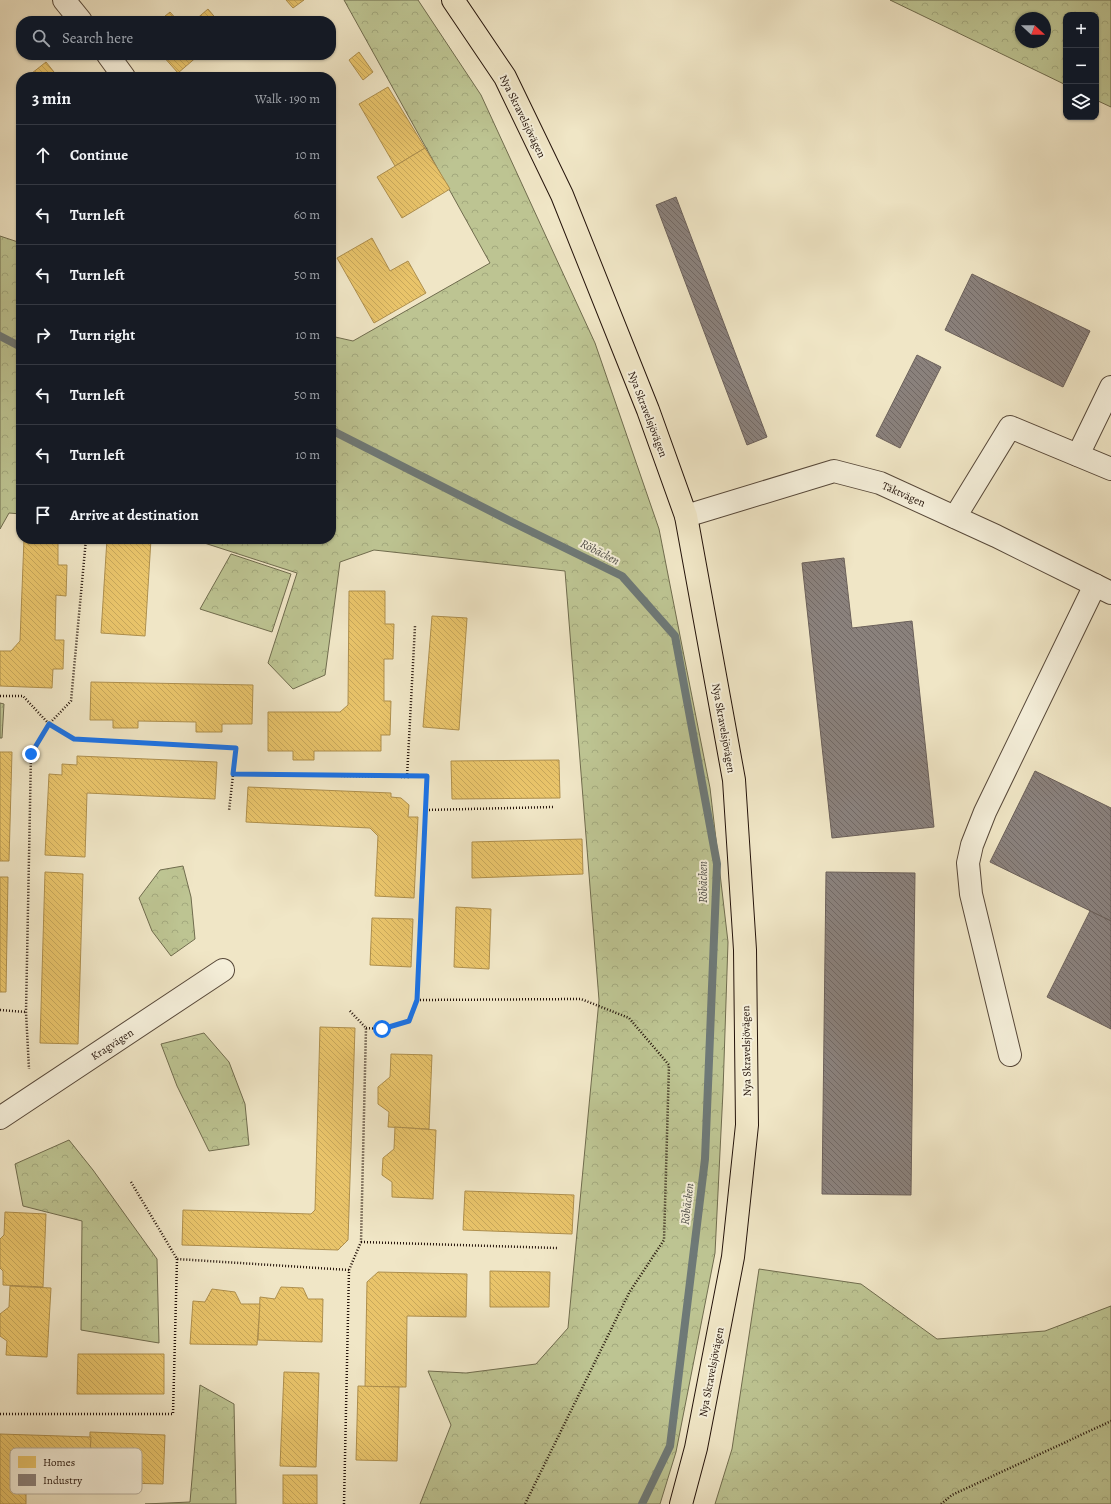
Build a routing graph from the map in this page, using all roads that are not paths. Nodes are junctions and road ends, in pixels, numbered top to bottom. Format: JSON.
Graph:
{"nodes":[{"id":1,"x":64,"y":0,"type":"edge"},
{"id":2,"x":452,"y":0,"type":"edge"},
{"id":3,"x":77,"y":16,"type":"edge"},
{"id":4,"x":112,"y":60,"type":"edge"},
{"id":5,"x":120,"y":72,"type":"edge"},
{"id":6,"x":1111,"y":387,"type":"edge"},
{"id":7,"x":1078,"y":456,"type":"junction"},
{"id":8,"x":1111,"y":469,"type":"edge"},
{"id":9,"x":686,"y":516,"type":"junction"},
{"id":10,"x":955,"y":517,"type":"junction"},
{"id":11,"x":1103,"y":589,"type":"edge"},
{"id":12,"x":223,"y":970,"type":"dead end"},
{"id":13,"x":1010,"y":1055,"type":"dead end"},
{"id":14,"x":0,"y":1118,"type":"edge"},
{"id":15,"x":681,"y":1504,"type":"edge"}],
"edges":[{"from":1,"to":3,"type":"street"},
{"from":2,"to":9,"type":"main road","name":"Nya Skravelsjövägen"},
{"from":4,"to":5,"type":"street"},
{"from":6,"to":7,"type":"street"},
{"from":7,"to":8,"type":"street"},
{"from":7,"to":10,"type":"street"},
{"from":9,"to":10,"type":"street","name":"Täktvägen"},
{"from":9,"to":15,"type":"main road","name":"Nya Skravelsjövägen"},
{"from":10,"to":11,"type":"street","name":"Täktvägen"},
{"from":11,"to":13,"type":"street"},
{"from":12,"to":14,"type":"street","name":"Kragvägen"}]}
